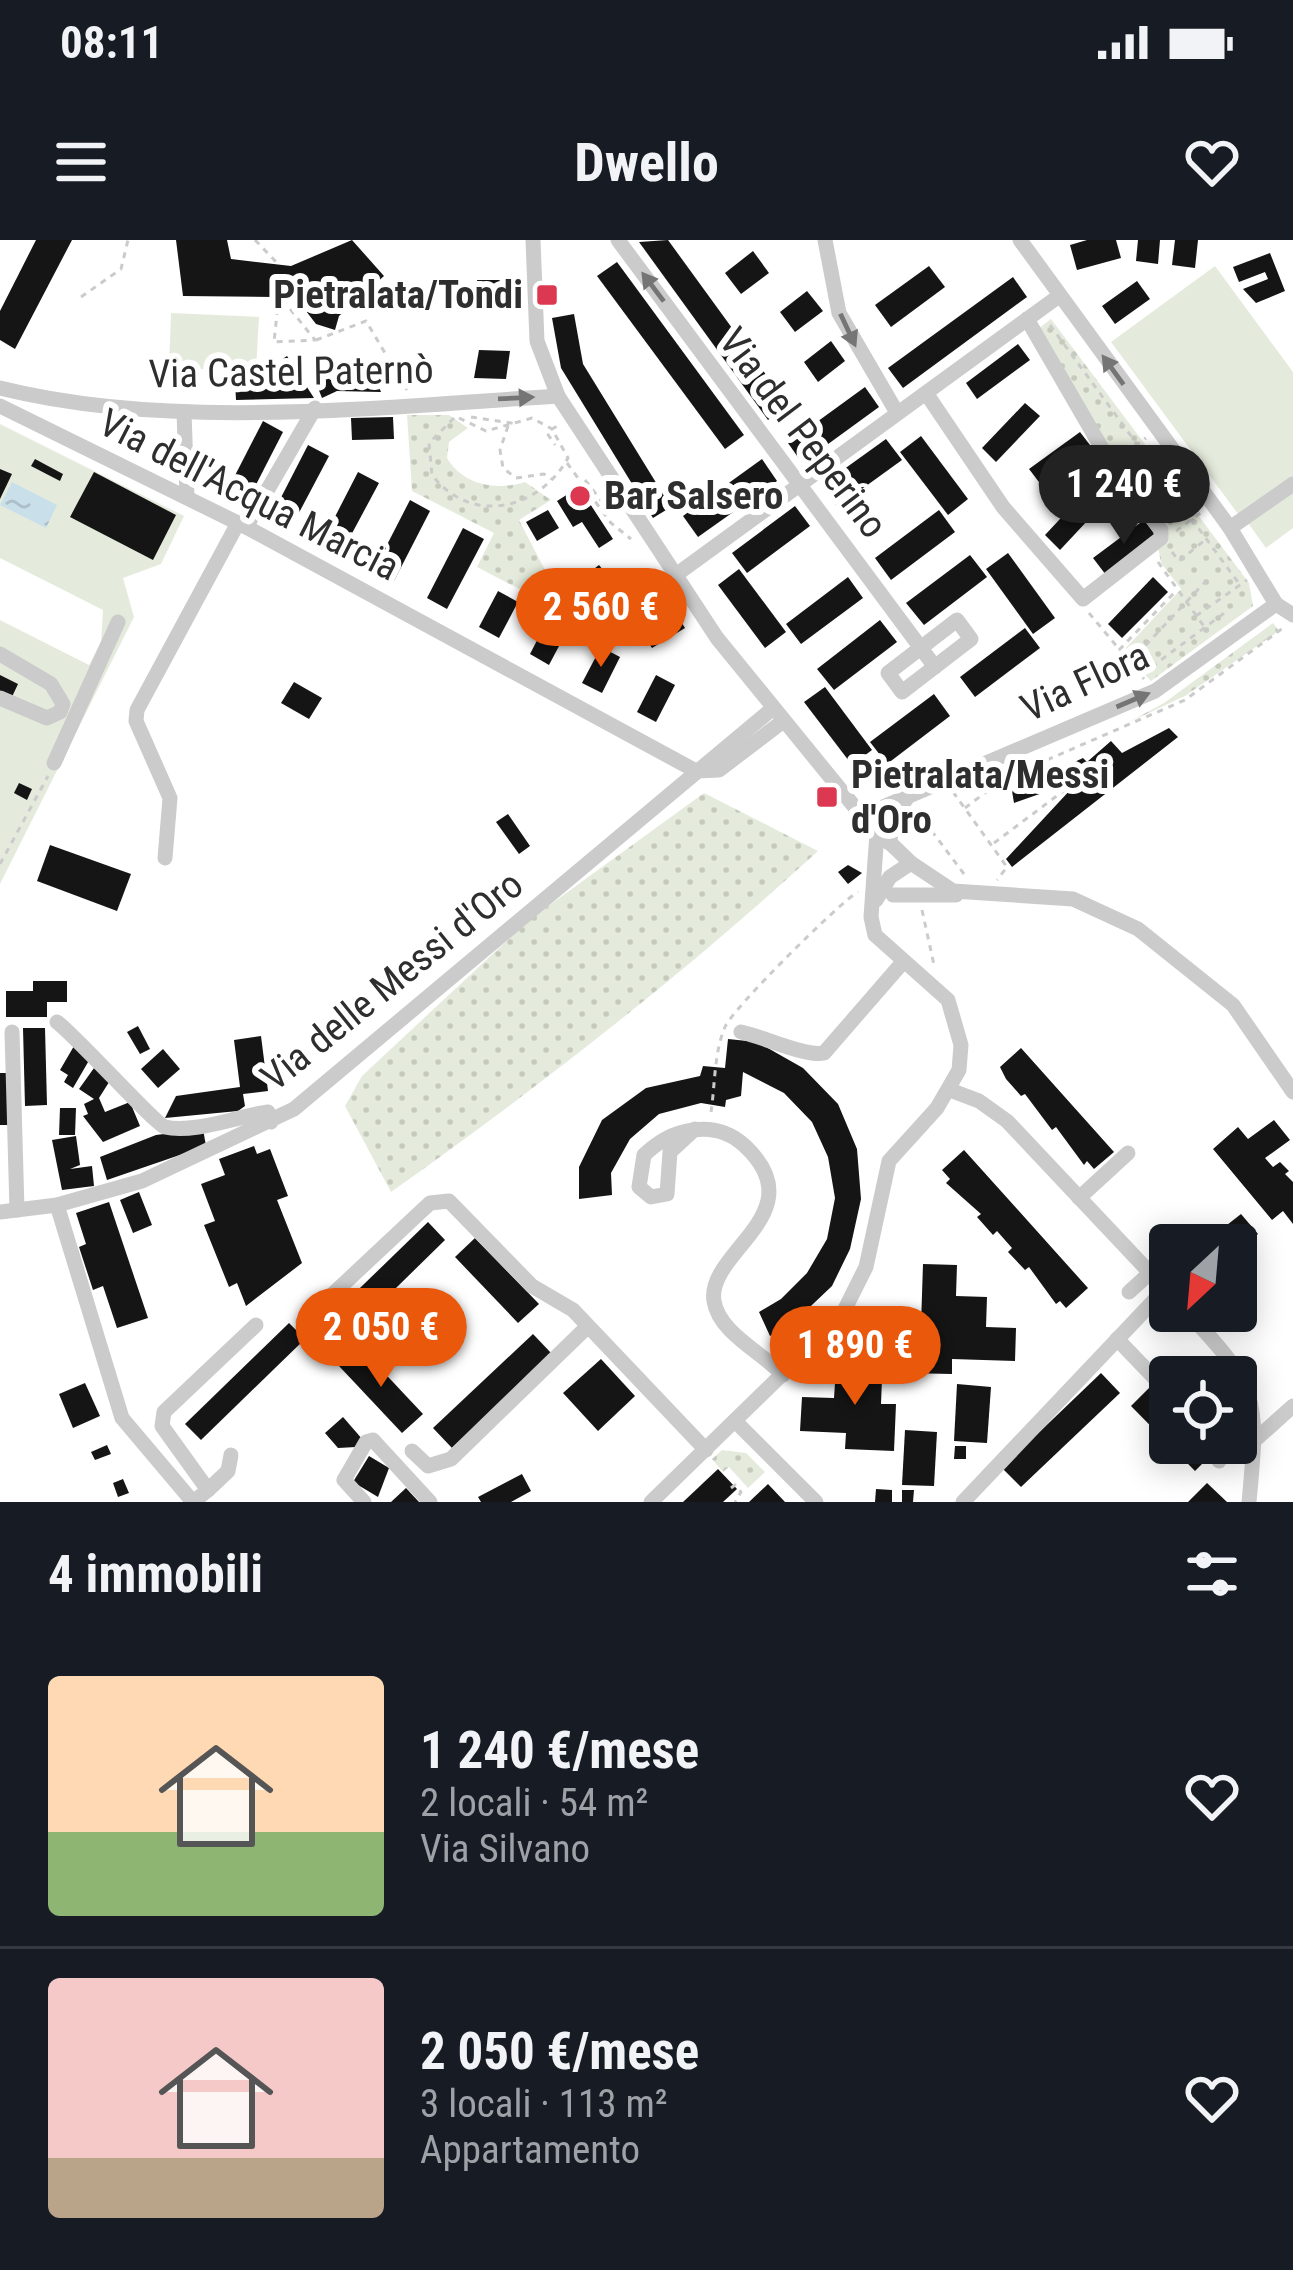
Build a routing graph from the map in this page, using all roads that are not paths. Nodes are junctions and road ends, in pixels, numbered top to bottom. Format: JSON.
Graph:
{"nodes":[{"id":1,"x":533,"y":240,"type":"edge"},
{"id":2,"x":618,"y":240,"type":"edge"},
{"id":3,"x":825,"y":240,"type":"edge"},
{"id":4,"x":1020,"y":240,"type":"edge"},
{"id":5,"x":1059,"y":296,"type":"junction"},
{"id":6,"x":1033,"y":315,"type":"junction"},
{"id":7,"x":0,"y":388,"type":"edge"},
{"id":8,"x":926,"y":393,"type":"junction"},
{"id":9,"x":558,"y":396,"type":"junction"},
{"id":10,"x":0,"y":406,"type":"edge"},
{"id":11,"x":316,"y":407,"type":"junction"},
{"id":12,"x":896,"y":411,"type":"junction"},
{"id":13,"x":184,"y":412,"type":"junction"},
{"id":14,"x":798,"y":482,"type":"junction"},
{"id":15,"x":1293,"y":484,"type":"edge"},
{"id":16,"x":188,"y":497,"type":"junction"},
{"id":17,"x":242,"y":525,"type":"junction"},
{"id":18,"x":1230,"y":528,"type":"junction"},
{"id":19,"x":673,"y":577,"type":"junction"},
{"id":20,"x":1284,"y":613,"type":"edge"},
{"id":21,"x":118,"y":622,"type":"dead end"},
{"id":22,"x":921,"y":648,"type":"junction"},
{"id":23,"x":0,"y":654,"type":"edge"},
{"id":24,"x":935,"y":667,"type":"junction"},
{"id":25,"x":0,"y":698,"type":"edge"},
{"id":26,"x":777,"y":715,"type":"junction"},
{"id":27,"x":42,"y":717,"type":"junction"},
{"id":28,"x":70,"y":731,"type":"junction"},
{"id":29,"x":54,"y":763,"type":"road end"},
{"id":30,"x":696,"y":771,"type":"junction"},
{"id":31,"x":909,"y":796,"type":"junction"},
{"id":32,"x":862,"y":816,"type":"junction"},
{"id":33,"x":883,"y":838,"type":"junction"},
{"id":34,"x":165,"y":858,"type":"dead end"},
{"id":35,"x":911,"y":863,"type":"junction"},
{"id":36,"x":969,"y":892,"type":"junction"},
{"id":37,"x":893,"y":895,"type":"junction"},
{"id":38,"x":873,"y":908,"type":"junction"},
{"id":39,"x":903,"y":962,"type":"junction"},
{"id":40,"x":57,"y":1022,"type":"dead end"},
{"id":41,"x":12,"y":1032,"type":"dead end"},
{"id":42,"x":741,"y":1032,"type":"dead end"},
{"id":43,"x":950,"y":1090,"type":"junction"},
{"id":44,"x":1293,"y":1092,"type":"edge"},
{"id":45,"x":271,"y":1122,"type":"junction"},
{"id":46,"x":702,"y":1130,"type":"junction"},
{"id":47,"x":1128,"y":1153,"type":"dead end"},
{"id":48,"x":1079,"y":1198,"type":"junction"},
{"id":49,"x":57,"y":1205,"type":"junction"},
{"id":50,"x":8,"y":1211,"type":"edge"},
{"id":51,"x":1149,"y":1272,"type":"edge"},
{"id":52,"x":1149,"y":1274,"type":"edge"},
{"id":53,"x":1129,"y":1292,"type":"dead end"},
{"id":54,"x":1149,"y":1309,"type":"edge"},
{"id":55,"x":303,"y":1322,"type":"dead end"},
{"id":56,"x":256,"y":1325,"type":"dead end"},
{"id":57,"x":585,"y":1329,"type":"junction"},
{"id":58,"x":1204,"y":1332,"type":"edge"},
{"id":59,"x":1117,"y":1340,"type":"junction"},
{"id":60,"x":1225,"y":1356,"type":"edge"},
{"id":61,"x":1149,"y":1373,"type":"edge"},
{"id":62,"x":783,"y":1375,"type":"junction"},
{"id":63,"x":1293,"y":1406,"type":"edge"},
{"id":64,"x":736,"y":1421,"type":"junction"},
{"id":65,"x":1257,"y":1438,"type":"edge"},
{"id":66,"x":706,"y":1450,"type":"junction"},
{"id":67,"x":412,"y":1451,"type":"dead end"},
{"id":68,"x":232,"y":1455,"type":"dead end"},
{"id":69,"x":1253,"y":1464,"type":"edge"},
{"id":70,"x":208,"y":1490,"type":"junction"},
{"id":71,"x":193,"y":1502,"type":"edge"},
{"id":72,"x":364,"y":1502,"type":"edge"},
{"id":73,"x":430,"y":1502,"type":"edge"},
{"id":74,"x":651,"y":1502,"type":"edge"},
{"id":75,"x":816,"y":1502,"type":"edge"},
{"id":76,"x":963,"y":1502,"type":"edge"},
{"id":77,"x":1249,"y":1502,"type":"edge"}],
"edges":[{"from":1,"to":9,"type":"street"},
{"from":14,"to":2,"type":"street","name":"Via del Peperino","one_way":true},
{"from":3,"to":12,"type":"street","one_way":true},
{"from":4,"to":5,"type":"street"},
{"from":5,"to":6,"type":"street"},
{"from":18,"to":5,"type":"street","one_way":true},
{"from":6,"to":8,"type":"street"},
{"from":6,"to":8,"type":"street"},
{"from":7,"to":13,"type":"street","name":"Via Castel Paternò"},
{"from":8,"to":12,"type":"street"},
{"from":11,"to":9,"type":"street","name":"Via Castel Paternò","one_way":true},
{"from":9,"to":19,"type":"street"},
{"from":10,"to":16,"type":"street","name":"Via dell'Acqua Marcia"},
{"from":11,"to":13,"type":"street","name":"Via Castel Paternò"},
{"from":11,"to":17,"type":"street"},
{"from":12,"to":14,"type":"street"},
{"from":13,"to":16,"type":"street"},
{"from":14,"to":19,"type":"street"},
{"from":14,"to":22,"type":"street","name":"Via del Peperino"},
{"from":15,"to":18,"type":"street"},
{"from":16,"to":17,"type":"street","name":"Via dell'Acqua Marcia"},
{"from":17,"to":30,"type":"street","name":"Via dell'Acqua Marcia"},
{"from":17,"to":34,"type":"street"},
{"from":18,"to":20,"type":"street"},
{"from":19,"to":26,"type":"street"},
{"from":31,"to":20,"type":"street","name":"Via Flora","one_way":true},
{"from":21,"to":28,"type":"street"},
{"from":22,"to":24,"type":"street","name":"Via del Peperino"},
{"from":22,"to":24,"type":"street"},
{"from":22,"to":24,"type":"street"},
{"from":23,"to":27,"type":"street"},
{"from":25,"to":27,"type":"street"},
{"from":26,"to":30,"type":"street"},
{"from":26,"to":32,"type":"street"},
{"from":27,"to":28,"type":"street"},
{"from":28,"to":29,"type":"street"},
{"from":30,"to":45,"type":"street","name":"Via delle Messi d'Oro"},
{"from":31,"to":32,"type":"street","name":"Via Flora"},
{"from":31,"to":33,"type":"street"},
{"from":32,"to":33,"type":"street"},
{"from":33,"to":35,"type":"street"},
{"from":33,"to":38,"type":"street"},
{"from":35,"to":36,"type":"street"},
{"from":35,"to":37,"type":"street"},
{"from":35,"to":38,"type":"street"},
{"from":36,"to":37,"type":"street"},
{"from":36,"to":44,"type":"street"},
{"from":37,"to":38,"type":"street"},
{"from":38,"to":39,"type":"street"},
{"from":39,"to":42,"type":"street"},
{"from":39,"to":43,"type":"street"},
{"from":40,"to":45,"type":"street"},
{"from":41,"to":50,"type":"street"},
{"from":43,"to":48,"type":"street"},
{"from":43,"to":62,"type":"street"},
{"from":45,"to":49,"type":"street","name":"Via delle Messi d'Oro"},
{"from":46,"to":46,"type":"street"},
{"from":46,"to":62,"type":"street"},
{"from":47,"to":48,"type":"street"},
{"from":48,"to":51,"type":"street"},
{"from":49,"to":50,"type":"street","name":"Via delle Messi d'Oro"},
{"from":49,"to":71,"type":"street"},
{"from":52,"to":53,"type":"street"},
{"from":54,"to":59,"type":"street"},
{"from":55,"to":57,"type":"street"},
{"from":56,"to":70,"type":"street"},
{"from":57,"to":66,"type":"street"},
{"from":57,"to":67,"type":"street"},
{"from":58,"to":60,"type":"street"},
{"from":59,"to":61,"type":"street"},
{"from":59,"to":76,"type":"street"},
{"from":62,"to":64,"type":"street"},
{"from":63,"to":65,"type":"street"},
{"from":64,"to":66,"type":"street"},
{"from":64,"to":75,"type":"street"},
{"from":66,"to":74,"type":"street"},
{"from":68,"to":70,"type":"street"},
{"from":69,"to":77,"type":"street"},
{"from":70,"to":71,"type":"street"},
{"from":72,"to":73,"type":"street"}]}
